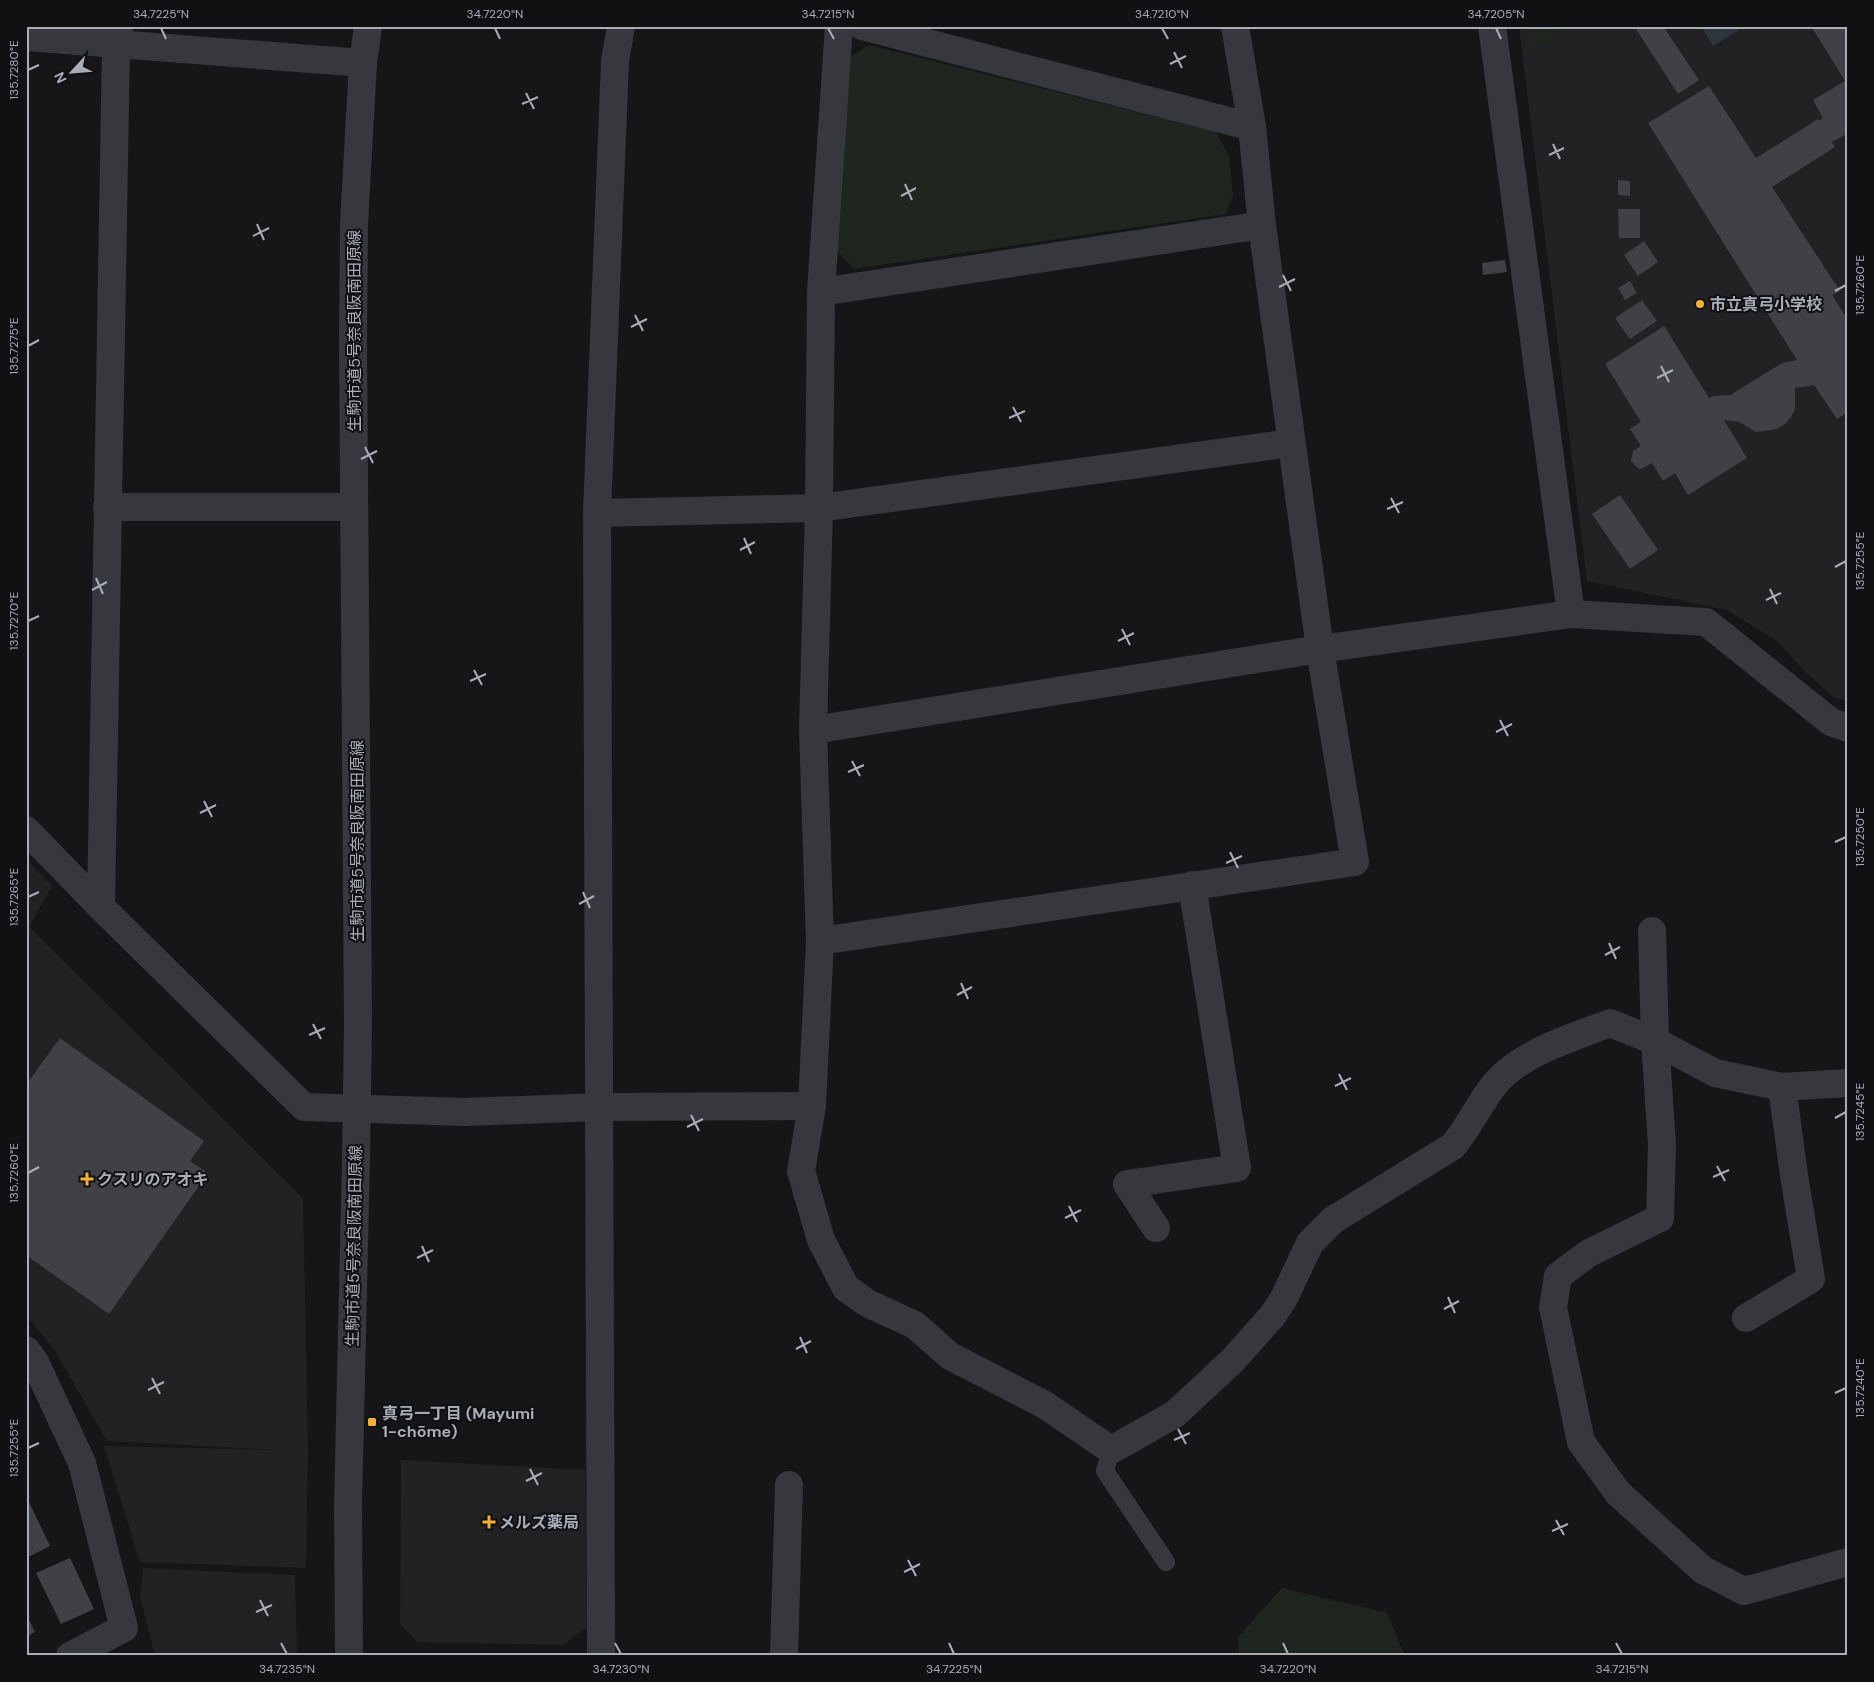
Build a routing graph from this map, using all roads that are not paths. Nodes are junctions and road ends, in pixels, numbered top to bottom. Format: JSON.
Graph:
{"nodes":[{"id":1,"x":368,"y":26,"type":"edge"},
{"id":2,"x":621,"y":26,"type":"edge"},
{"id":3,"x":839,"y":26,"type":"edge"},
{"id":4,"x":862,"y":26,"type":"edge"},
{"id":5,"x":1235,"y":26,"type":"edge"},
{"id":6,"x":1492,"y":26,"type":"edge"},
{"id":7,"x":118,"y":36,"type":"edge"},
{"id":8,"x":26,"y":37,"type":"edge"},
{"id":9,"x":363,"y":63,"type":"junction"},
{"id":10,"x":1252,"y":127,"type":"junction"},
{"id":11,"x":1262,"y":226,"type":"junction"},
{"id":12,"x":821,"y":292,"type":"junction"},
{"id":13,"x":1292,"y":443,"type":"junction"},
{"id":14,"x":106,"y":507,"type":"junction"},
{"id":15,"x":354,"y":507,"type":"junction"},
{"id":16,"x":819,"y":508,"type":"junction"},
{"id":17,"x":597,"y":513,"type":"junction"},
{"id":18,"x":1571,"y":614,"type":"junction"},
{"id":19,"x":1320,"y":649,"type":"junction"},
{"id":20,"x":1848,"y":728,"type":"edge"},
{"id":21,"x":813,"y":730,"type":"junction"},
{"id":22,"x":26,"y":830,"type":"edge"},
{"id":23,"x":1192,"y":885,"type":"junction"},
{"id":24,"x":100,"y":907,"type":"junction"},
{"id":25,"x":1652,"y":931,"type":"dead end"},
{"id":26,"x":820,"y":940,"type":"junction"},
{"id":27,"x":1655,"y":1041,"type":"junction"},
{"id":28,"x":1848,"y":1083,"type":"edge"},
{"id":29,"x":1782,"y":1087,"type":"junction"},
{"id":30,"x":812,"y":1106,"type":"junction"},
{"id":31,"x":600,"y":1107,"type":"junction"},
{"id":32,"x":358,"y":1108,"type":"junction"},
{"id":33,"x":1156,"y":1228,"type":"dead end"},
{"id":34,"x":1746,"y":1318,"type":"dead end"},
{"id":35,"x":26,"y":1350,"type":"edge"},
{"id":36,"x":1111,"y":1450,"type":"junction"},
{"id":37,"x":789,"y":1485,"type":"dead end"},
{"id":38,"x":1166,"y":1562,"type":"dead end"},
{"id":39,"x":1848,"y":1562,"type":"edge"},
{"id":40,"x":70,"y":1656,"type":"edge"},
{"id":41,"x":348,"y":1656,"type":"edge"},
{"id":42,"x":601,"y":1656,"type":"edge"},
{"id":43,"x":784,"y":1656,"type":"edge"}],
"edges":[{"from":1,"to":9,"type":"street","name":"生駒市道5号奈良阪南田原線"},
{"from":2,"to":17,"type":"street"},
{"from":3,"to":12,"type":"street"},
{"from":4,"to":10,"type":"street"},
{"from":5,"to":10,"type":"street"},
{"from":6,"to":18,"type":"street"},
{"from":7,"to":8,"type":"street"},
{"from":7,"to":9,"type":"street"},
{"from":7,"to":14,"type":"street"},
{"from":9,"to":15,"type":"street","name":"生駒市道5号奈良阪南田原線"},
{"from":10,"to":11,"type":"street"},
{"from":11,"to":12,"type":"street"},
{"from":11,"to":13,"type":"street"},
{"from":12,"to":16,"type":"street"},
{"from":13,"to":16,"type":"street"},
{"from":13,"to":19,"type":"street"},
{"from":14,"to":15,"type":"street"},
{"from":14,"to":24,"type":"street"},
{"from":15,"to":32,"type":"street","name":"生駒市道5号奈良阪南田原線"},
{"from":16,"to":17,"type":"street"},
{"from":16,"to":21,"type":"street"},
{"from":17,"to":31,"type":"street"},
{"from":18,"to":19,"type":"street"},
{"from":18,"to":20,"type":"street"},
{"from":19,"to":21,"type":"street"},
{"from":19,"to":23,"type":"street"},
{"from":21,"to":26,"type":"street"},
{"from":22,"to":24,"type":"street"},
{"from":23,"to":26,"type":"street"},
{"from":23,"to":33,"type":"street"},
{"from":24,"to":32,"type":"street"},
{"from":25,"to":27,"type":"street"},
{"from":26,"to":30,"type":"street"},
{"from":27,"to":29,"type":"street"},
{"from":27,"to":36,"type":"street"},
{"from":27,"to":39,"type":"street"},
{"from":28,"to":29,"type":"street"},
{"from":29,"to":34,"type":"street"},
{"from":30,"to":31,"type":"street"},
{"from":30,"to":36,"type":"street"},
{"from":31,"to":32,"type":"street"},
{"from":31,"to":42,"type":"street"},
{"from":32,"to":41,"type":"street","name":"生駒市道5号奈良阪南田原線"},
{"from":35,"to":40,"type":"street"},
{"from":36,"to":38,"type":"lane"},
{"from":37,"to":43,"type":"street"}]}
